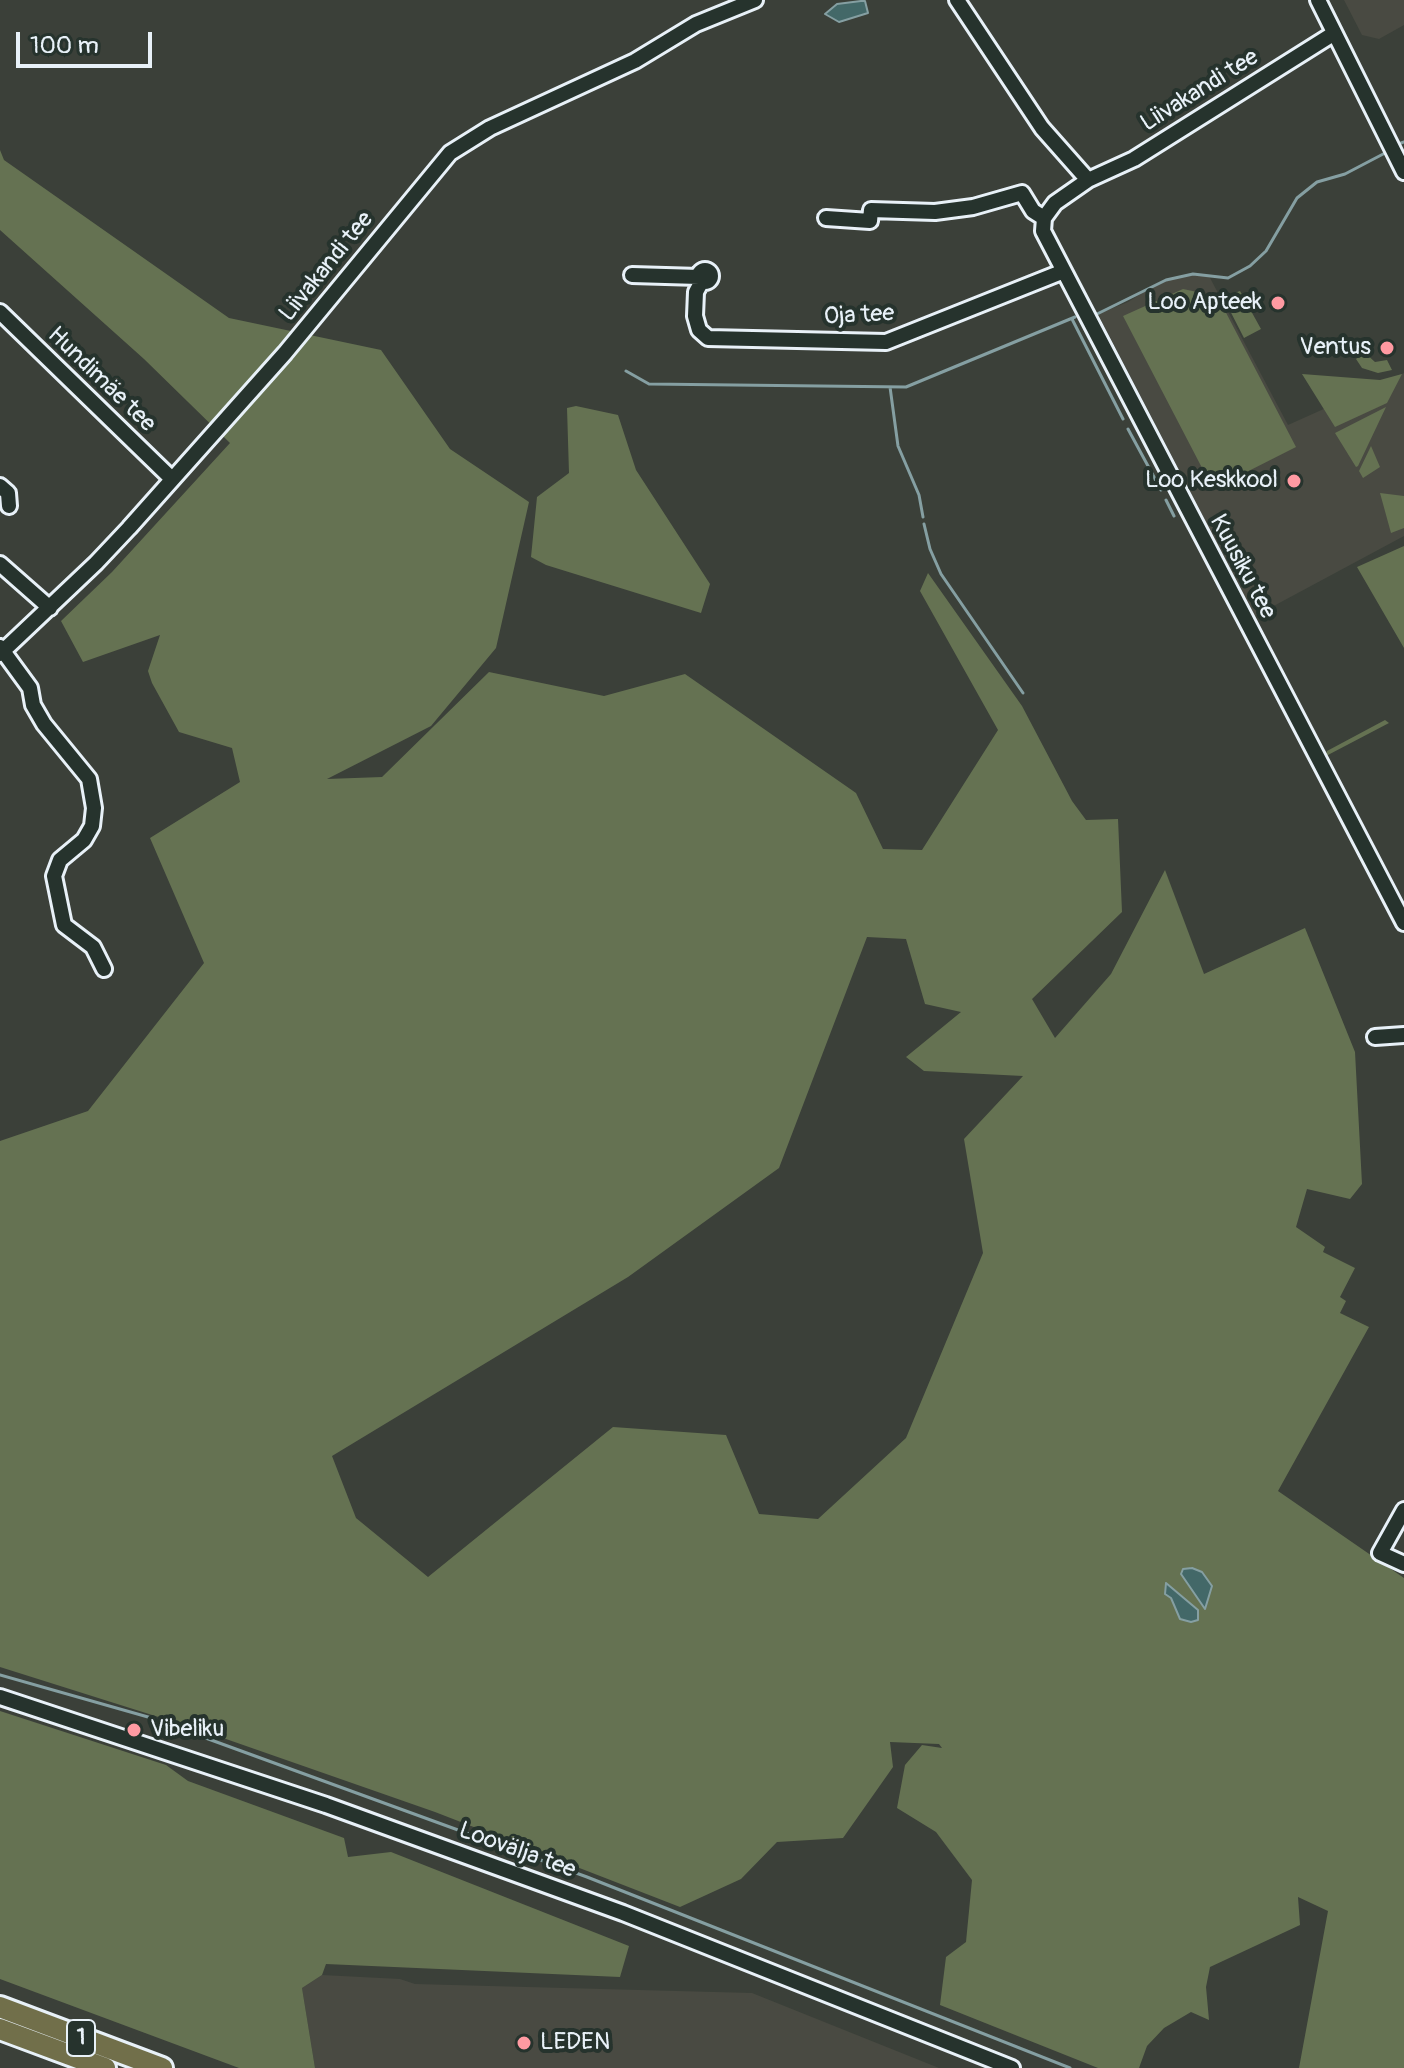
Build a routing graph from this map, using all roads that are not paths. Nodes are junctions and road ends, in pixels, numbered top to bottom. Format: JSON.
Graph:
{"nodes":[{"id":1,"x":755,"y":0,"type":"edge"},
{"id":2,"x":957,"y":0,"type":"edge"},
{"id":3,"x":1318,"y":0,"type":"edge"},
{"id":4,"x":1333,"y":34,"type":"junction"},
{"id":5,"x":1404,"y":172,"type":"edge"},
{"id":6,"x":1088,"y":180,"type":"junction"},
{"id":7,"x":826,"y":218,"type":"dead end"},
{"id":8,"x":1044,"y":224,"type":"junction"},
{"id":9,"x":1064,"y":271,"type":"junction"},
{"id":10,"x":632,"y":275,"type":"dead end"},
{"id":11,"x":0,"y":312,"type":"edge"},
{"id":12,"x":172,"y":479,"type":"junction"},
{"id":13,"x":0,"y":486,"type":"edge"},
{"id":14,"x":9,"y":506,"type":"dead end"},
{"id":15,"x":0,"y":564,"type":"edge"},
{"id":16,"x":50,"y":608,"type":"junction"},
{"id":17,"x":1,"y":650,"type":"edge"},
{"id":18,"x":1404,"y":923,"type":"edge"},
{"id":19,"x":104,"y":969,"type":"dead end"},
{"id":20,"x":1404,"y":1035,"type":"edge"},
{"id":21,"x":1375,"y":1037,"type":"dead end"},
{"id":22,"x":1404,"y":1510,"type":"edge"},
{"id":23,"x":1404,"y":1564,"type":"edge"},
{"id":24,"x":0,"y":1697,"type":"edge"},
{"id":25,"x":0,"y":2007,"type":"edge"},
{"id":26,"x":0,"y":2029,"type":"edge"},
{"id":27,"x":105,"y":2068,"type":"edge"},
{"id":28,"x":162,"y":2068,"type":"edge"},
{"id":29,"x":1012,"y":2068,"type":"edge"}],
"edges":[{"from":1,"to":12,"type":"street","name":"Liivakandi tee"},
{"from":2,"to":6,"type":"street"},
{"from":3,"to":4,"type":"street"},
{"from":4,"to":5,"type":"street"},
{"from":4,"to":6,"type":"street","name":"Liivakandi tee"},
{"from":6,"to":8,"type":"street","name":"Liivakandi tee"},
{"from":7,"to":8,"type":"street"},
{"from":8,"to":9,"type":"street","name":"Kuusiku tee"},
{"from":9,"to":10,"type":"street","name":"Oja tee"},
{"from":9,"to":18,"type":"street","name":"Kuusiku tee"},
{"from":11,"to":12,"type":"street","name":"Hundimäe tee"},
{"from":12,"to":16,"type":"street","name":"Liivakandi tee"},
{"from":13,"to":14,"type":"street"},
{"from":15,"to":16,"type":"street"},
{"from":16,"to":17,"type":"street","name":"Liivakandi tee"},
{"from":17,"to":19,"type":"street"},
{"from":20,"to":21,"type":"street"},
{"from":22,"to":23,"type":"street"},
{"from":24,"to":29,"type":"street","name":"Loovälja tee"},
{"from":25,"to":28,"type":"highway","number":"1"},
{"from":26,"to":27,"type":"highway","number":"1"}]}
